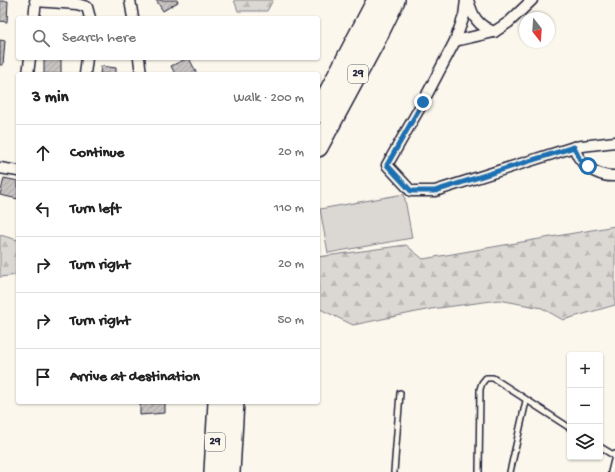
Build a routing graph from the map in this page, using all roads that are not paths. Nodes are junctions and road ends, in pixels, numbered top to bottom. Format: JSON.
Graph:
{"nodes":[{"id":1,"x":130,"y":0,"type":"edge"},
{"id":2,"x":377,"y":0,"type":"edge"},
{"id":3,"x":395,"y":0,"type":"edge"},
{"id":4,"x":467,"y":0,"type":"edge"},
{"id":5,"x":532,"y":0,"type":"edge"},
{"id":6,"x":36,"y":1,"type":"edge"},
{"id":7,"x":34,"y":16,"type":"edge"},
{"id":8,"x":89,"y":16,"type":"edge"},
{"id":9,"x":133,"y":16,"type":"edge"},
{"id":10,"x":494,"y":32,"type":"junction"},
{"id":11,"x":455,"y":41,"type":"junction"},
{"id":12,"x":30,"y":60,"type":"edge"},
{"id":13,"x":87,"y":60,"type":"edge"},
{"id":14,"x":139,"y":60,"type":"edge"},
{"id":15,"x":28,"y":72,"type":"edge"},
{"id":16,"x":86,"y":72,"type":"edge"},
{"id":17,"x":141,"y":72,"type":"edge"},
{"id":18,"x":320,"y":109,"type":"edge"},
{"id":19,"x":615,"y":142,"type":"edge"},
{"id":20,"x":320,"y":143,"type":"edge"},
{"id":21,"x":574,"y":147,"type":"junction"},
{"id":22,"x":0,"y":168,"type":"edge"},
{"id":23,"x":16,"y":171,"type":"edge"},
{"id":24,"x":615,"y":176,"type":"edge"},
{"id":25,"x":400,"y":393,"type":"dead end"},
{"id":26,"x":526,"y":400,"type":"junction"},
{"id":27,"x":218,"y":404,"type":"edge"},
{"id":28,"x":234,"y":404,"type":"edge"},
{"id":29,"x":567,"y":426,"type":"edge"},
{"id":30,"x":603,"y":449,"type":"edge"},
{"id":31,"x":615,"y":455,"type":"edge"},
{"id":32,"x":214,"y":472,"type":"edge"},
{"id":33,"x":230,"y":472,"type":"edge"},
{"id":34,"x":394,"y":472,"type":"edge"},
{"id":35,"x":479,"y":472,"type":"edge"},
{"id":36,"x":510,"y":472,"type":"edge"},
{"id":37,"x":611,"y":472,"type":"edge"}],
"edges":[{"from":1,"to":9,"type":"street"},
{"from":2,"to":18,"type":"highway","number":"29"},
{"from":3,"to":20,"type":"highway","number":"29"},
{"from":4,"to":10,"type":"street"},
{"from":4,"to":11,"type":"street"},
{"from":5,"to":10,"type":"street"},
{"from":6,"to":7,"type":"street"},
{"from":6,"to":8,"type":"street"},
{"from":10,"to":11,"type":"street"},
{"from":11,"to":21,"type":"street"},
{"from":12,"to":15,"type":"street"},
{"from":13,"to":16,"type":"street"},
{"from":14,"to":17,"type":"street"},
{"from":19,"to":21,"type":"street"},
{"from":21,"to":24,"type":"street"},
{"from":22,"to":23,"type":"street"},
{"from":25,"to":34,"type":"lane"},
{"from":26,"to":29,"type":"lane"},
{"from":26,"to":35,"type":"lane"},
{"from":26,"to":36,"type":"lane"},
{"from":27,"to":32,"type":"highway","number":"29"},
{"from":28,"to":33,"type":"highway","number":"29"},
{"from":30,"to":31,"type":"lane"},
{"from":31,"to":37,"type":"lane"}]}
